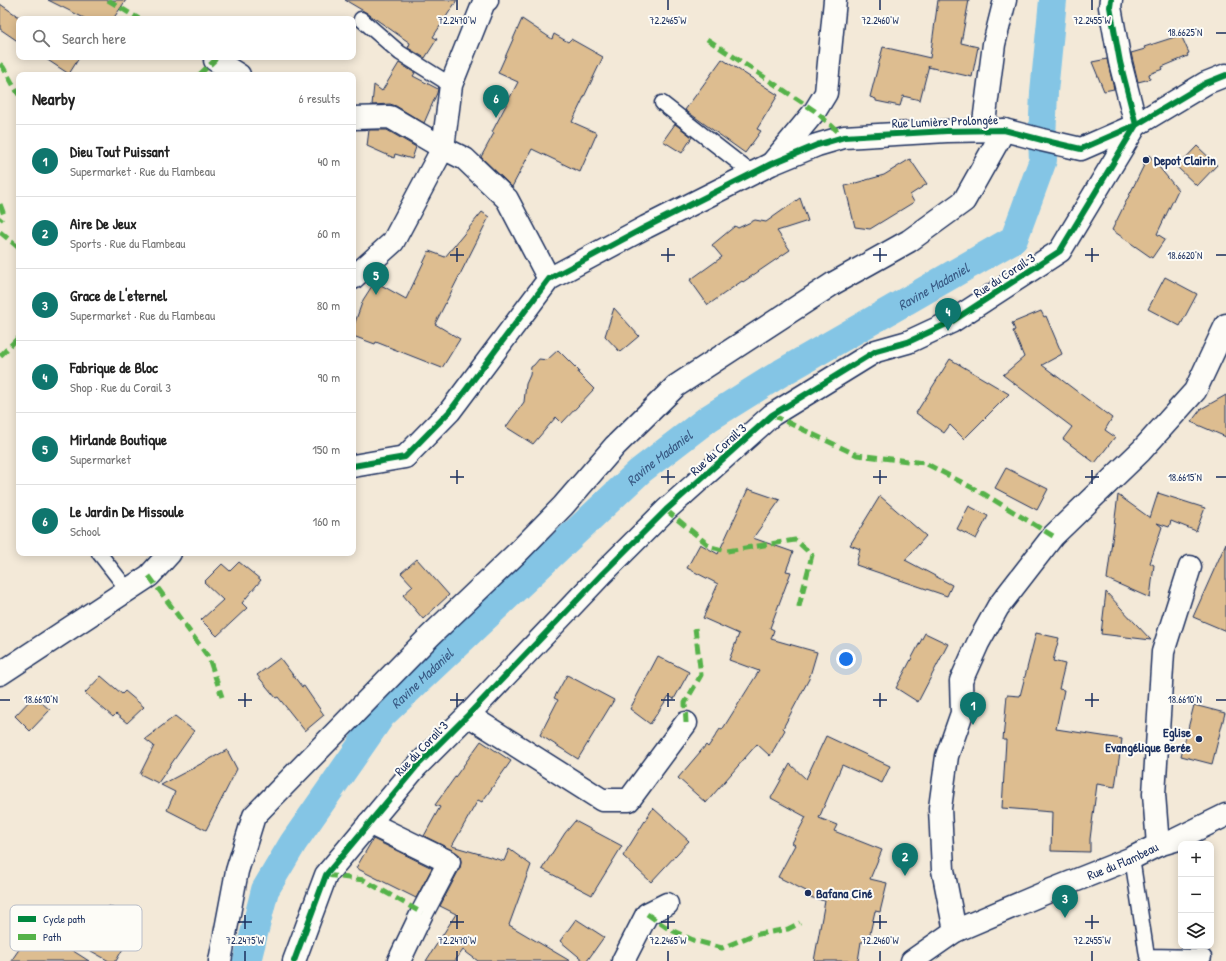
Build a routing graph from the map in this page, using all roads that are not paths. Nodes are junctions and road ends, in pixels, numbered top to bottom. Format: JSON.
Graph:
{"nodes":[{"id":1,"x":487,"y":0,"type":"edge"},
{"id":2,"x":835,"y":0,"type":"edge"},
{"id":3,"x":1005,"y":0,"type":"edge"},
{"id":4,"x":1111,"y":0,"type":"edge"},
{"id":5,"x":361,"y":18,"type":"dead end"},
{"id":6,"x":215,"y":60,"type":"dead end"},
{"id":7,"x":234,"y":72,"type":"edge"},
{"id":8,"x":1226,"y":76,"type":"edge"},
{"id":9,"x":451,"y":85,"type":"junction"},
{"id":10,"x":662,"y":103,"type":"dead end"},
{"id":11,"x":356,"y":118,"type":"edge"},
{"id":12,"x":1136,"y":125,"type":"junction"},
{"id":13,"x":993,"y":130,"type":"junction"},
{"id":14,"x":443,"y":148,"type":"junction"},
{"id":15,"x":762,"y":169,"type":"junction"},
{"id":16,"x":356,"y":275,"type":"edge"},
{"id":17,"x":549,"y":279,"type":"junction"},
{"id":18,"x":1226,"y":325,"type":"edge"},
{"id":19,"x":356,"y":465,"type":"edge"},
{"id":20,"x":101,"y":556,"type":"edge"},
{"id":21,"x":167,"y":556,"type":"edge"},
{"id":22,"x":1190,"y":567,"type":"dead end"},
{"id":23,"x":127,"y":589,"type":"junction"},
{"id":24,"x":3,"y":671,"type":"edge"},
{"id":25,"x":468,"y":715,"type":"junction"},
{"id":26,"x":686,"y":723,"type":"dead end"},
{"id":27,"x":1226,"y":815,"type":"edge"},
{"id":28,"x":369,"y":823,"type":"junction"},
{"id":29,"x":1158,"y":845,"type":"junction"},
{"id":30,"x":1132,"y":858,"type":"junction"},
{"id":31,"x":667,"y":904,"type":"dead end"},
{"id":32,"x":955,"y":931,"type":"junction"},
{"id":33,"x":1204,"y":957,"type":"dead end"},
{"id":34,"x":220,"y":961,"type":"edge"},
{"id":35,"x":294,"y":961,"type":"edge"},
{"id":36,"x":399,"y":961,"type":"edge"},
{"id":37,"x":623,"y":961,"type":"edge"},
{"id":38,"x":912,"y":961,"type":"edge"}],
"edges":[{"from":1,"to":9,"type":"street"},
{"from":2,"to":15,"type":"street"},
{"from":3,"to":13,"type":"street"},
{"from":4,"to":12,"type":"street"},
{"from":5,"to":9,"type":"lane"},
{"from":6,"to":7,"type":"street"},
{"from":8,"to":12,"type":"street","name":"Rue du Corail 3"},
{"from":9,"to":14,"type":"street"},
{"from":10,"to":15,"type":"lane"},
{"from":11,"to":14,"type":"street"},
{"from":12,"to":13,"type":"street","name":"Rue Lumière Prolongée"},
{"from":12,"to":25,"type":"street","name":"Rue du Corail 3"},
{"from":13,"to":15,"type":"street","name":"Rue Lumière Prolongée"},
{"from":13,"to":34,"type":"street"},
{"from":14,"to":16,"type":"street"},
{"from":14,"to":17,"type":"street"},
{"from":15,"to":17,"type":"street","name":"Rue Lumière Prolongée"},
{"from":17,"to":19,"type":"street"},
{"from":18,"to":32,"type":"street"},
{"from":20,"to":23,"type":"lane"},
{"from":21,"to":23,"type":"street"},
{"from":22,"to":29,"type":"street"},
{"from":23,"to":24,"type":"street"},
{"from":25,"to":26,"type":"street"},
{"from":25,"to":28,"type":"street","name":"Rue du Corail 3"},
{"from":27,"to":29,"type":"street","name":"Rue du Flambeau"},
{"from":28,"to":35,"type":"street","name":"Rue du Corail 3"},
{"from":28,"to":36,"type":"street"},
{"from":29,"to":30,"type":"street","name":"Rue du Flambeau"},
{"from":30,"to":32,"type":"street","name":"Rue du Flambeau"},
{"from":30,"to":33,"type":"lane"},
{"from":31,"to":37,"type":"street"},
{"from":32,"to":38,"type":"street","name":"Rue du Flambeau"}]}
